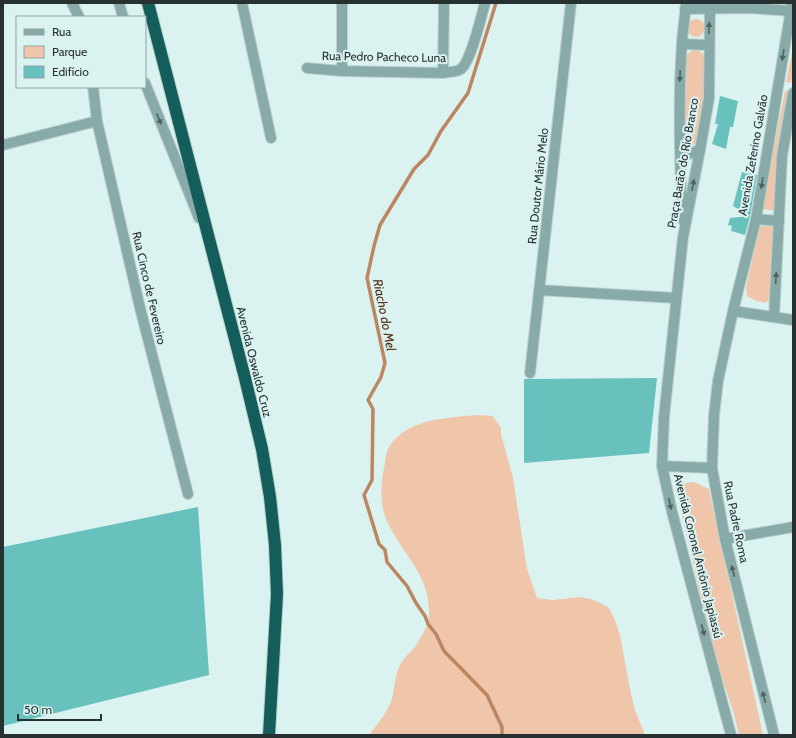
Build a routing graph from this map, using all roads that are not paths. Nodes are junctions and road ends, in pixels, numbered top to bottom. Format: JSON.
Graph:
{"nodes":[{"id":1,"x":72,"y":3,"type":"edge"},
{"id":2,"x":120,"y":3,"type":"edge"},
{"id":3,"x":148,"y":3,"type":"edge"},
{"id":4,"x":242,"y":3,"type":"edge"},
{"id":5,"x":342,"y":3,"type":"edge"},
{"id":6,"x":444,"y":3,"type":"edge"},
{"id":7,"x":485,"y":3,"type":"edge"},
{"id":8,"x":570,"y":3,"type":"edge"},
{"id":9,"x":750,"y":5,"type":"edge"},
{"id":10,"x":685,"y":6,"type":"edge"},
{"id":11,"x":710,"y":6,"type":"edge"},
{"id":12,"x":792,"y":8,"type":"edge"},
{"id":13,"x":78,"y":16,"type":"edge"},
{"id":14,"x":123,"y":16,"type":"edge"},
{"id":15,"x":682,"y":44,"type":"junction"},
{"id":16,"x":709,"y":44,"type":"junction"},
{"id":17,"x":307,"y":68,"type":"dead end"},
{"id":18,"x":342,"y":71,"type":"junction"},
{"id":19,"x":443,"y":73,"type":"junction"},
{"id":20,"x":146,"y":85,"type":"edge"},
{"id":21,"x":93,"y":88,"type":"edge"},
{"id":22,"x":793,"y":93,"type":"edge"},
{"id":23,"x":98,"y":121,"type":"junction"},
{"id":24,"x":271,"y":138,"type":"dead end"},
{"id":25,"x":3,"y":145,"type":"edge"},
{"id":26,"x":680,"y":147,"type":"junction"},
{"id":27,"x":700,"y":150,"type":"junction"},
{"id":28,"x":756,"y":219,"type":"junction"},
{"id":29,"x":778,"y":221,"type":"junction"},
{"id":30,"x":683,"y":237,"type":"junction"},
{"id":31,"x":210,"y":245,"type":"junction"},
{"id":32,"x":539,"y":290,"type":"junction"},
{"id":33,"x":676,"y":298,"type":"junction"},
{"id":34,"x":733,"y":311,"type":"junction"},
{"id":35,"x":774,"y":317,"type":"junction"},
{"id":36,"x":793,"y":320,"type":"edge"},
{"id":37,"x":530,"y":373,"type":"dead end"},
{"id":38,"x":662,"y":466,"type":"junction"},
{"id":39,"x":712,"y":468,"type":"junction"},
{"id":40,"x":188,"y":494,"type":"dead end"},
{"id":41,"x":793,"y":527,"type":"edge"},
{"id":42,"x":725,"y":539,"type":"junction"},
{"id":43,"x":270,"y":735,"type":"edge"},
{"id":44,"x":731,"y":735,"type":"edge"},
{"id":45,"x":774,"y":735,"type":"edge"}],
"edges":[{"from":1,"to":13,"type":"street"},
{"from":2,"to":14,"type":"street"},
{"from":3,"to":31,"type":"highway","name":"Avenida Oswaldo Cruz"},
{"from":4,"to":24,"type":"street"},
{"from":5,"to":18,"type":"street"},
{"from":6,"to":19,"type":"street"},
{"from":7,"to":19,"type":"street","name":"Rua Pedro Pacheco Luna"},
{"from":8,"to":32,"type":"street","name":"Rua Doutor Mário Melo"},
{"from":9,"to":11,"type":"street"},
{"from":9,"to":12,"type":"street"},
{"from":10,"to":11,"type":"street"},
{"from":10,"to":15,"type":"street","name":"Praça Barão do Rio Branco"},
{"from":16,"to":11,"type":"street","name":"Praça Barão do Rio Branco","one_way":true},
{"from":12,"to":28,"type":"street","name":"Avenida Zeferino Galvão","one_way":true},
{"from":15,"to":16,"type":"street"},
{"from":15,"to":26,"type":"street","name":"Praça Barão do Rio Branco","one_way":true},
{"from":16,"to":27,"type":"street","name":"Praça Barão do Rio Branco"},
{"from":17,"to":18,"type":"street","name":"Rua Pedro Pacheco Luna"},
{"from":18,"to":19,"type":"street","name":"Rua Pedro Pacheco Luna"},
{"from":20,"to":31,"type":"street","one_way":true},
{"from":21,"to":23,"type":"street","name":"Rua Cinco de Fevereiro"},
{"from":22,"to":29,"type":"street"},
{"from":23,"to":25,"type":"street"},
{"from":23,"to":40,"type":"street","name":"Rua Cinco de Fevereiro"},
{"from":26,"to":27,"type":"street"},
{"from":26,"to":30,"type":"street","name":"Praça Barão do Rio Branco"},
{"from":30,"to":27,"type":"street","name":"Praça Barão do Rio Branco","one_way":true},
{"from":28,"to":29,"type":"street"},
{"from":28,"to":34,"type":"street","name":"Avenida Zeferino Galvão"},
{"from":35,"to":29,"type":"street","one_way":true},
{"from":30,"to":33,"type":"street","name":"Avenida Coronel Antônio Japiassú"},
{"from":31,"to":43,"type":"highway","name":"Avenida Oswaldo Cruz"},
{"from":32,"to":33,"type":"street"},
{"from":32,"to":37,"type":"street","name":"Rua Doutor Mário Melo"},
{"from":33,"to":38,"type":"street","name":"Avenida Coronel Antônio Japiassú"},
{"from":34,"to":35,"type":"street"},
{"from":34,"to":39,"type":"street","name":"Rua Padre Roma"},
{"from":35,"to":36,"type":"street"},
{"from":38,"to":39,"type":"street"},
{"from":38,"to":44,"type":"street","name":"Avenida Coronel Antônio Japiassú","one_way":true},
{"from":39,"to":42,"type":"street","name":"Rua Padre Roma"},
{"from":41,"to":42,"type":"street"},
{"from":45,"to":42,"type":"street","name":"Rua Padre Roma","one_way":true}]}
